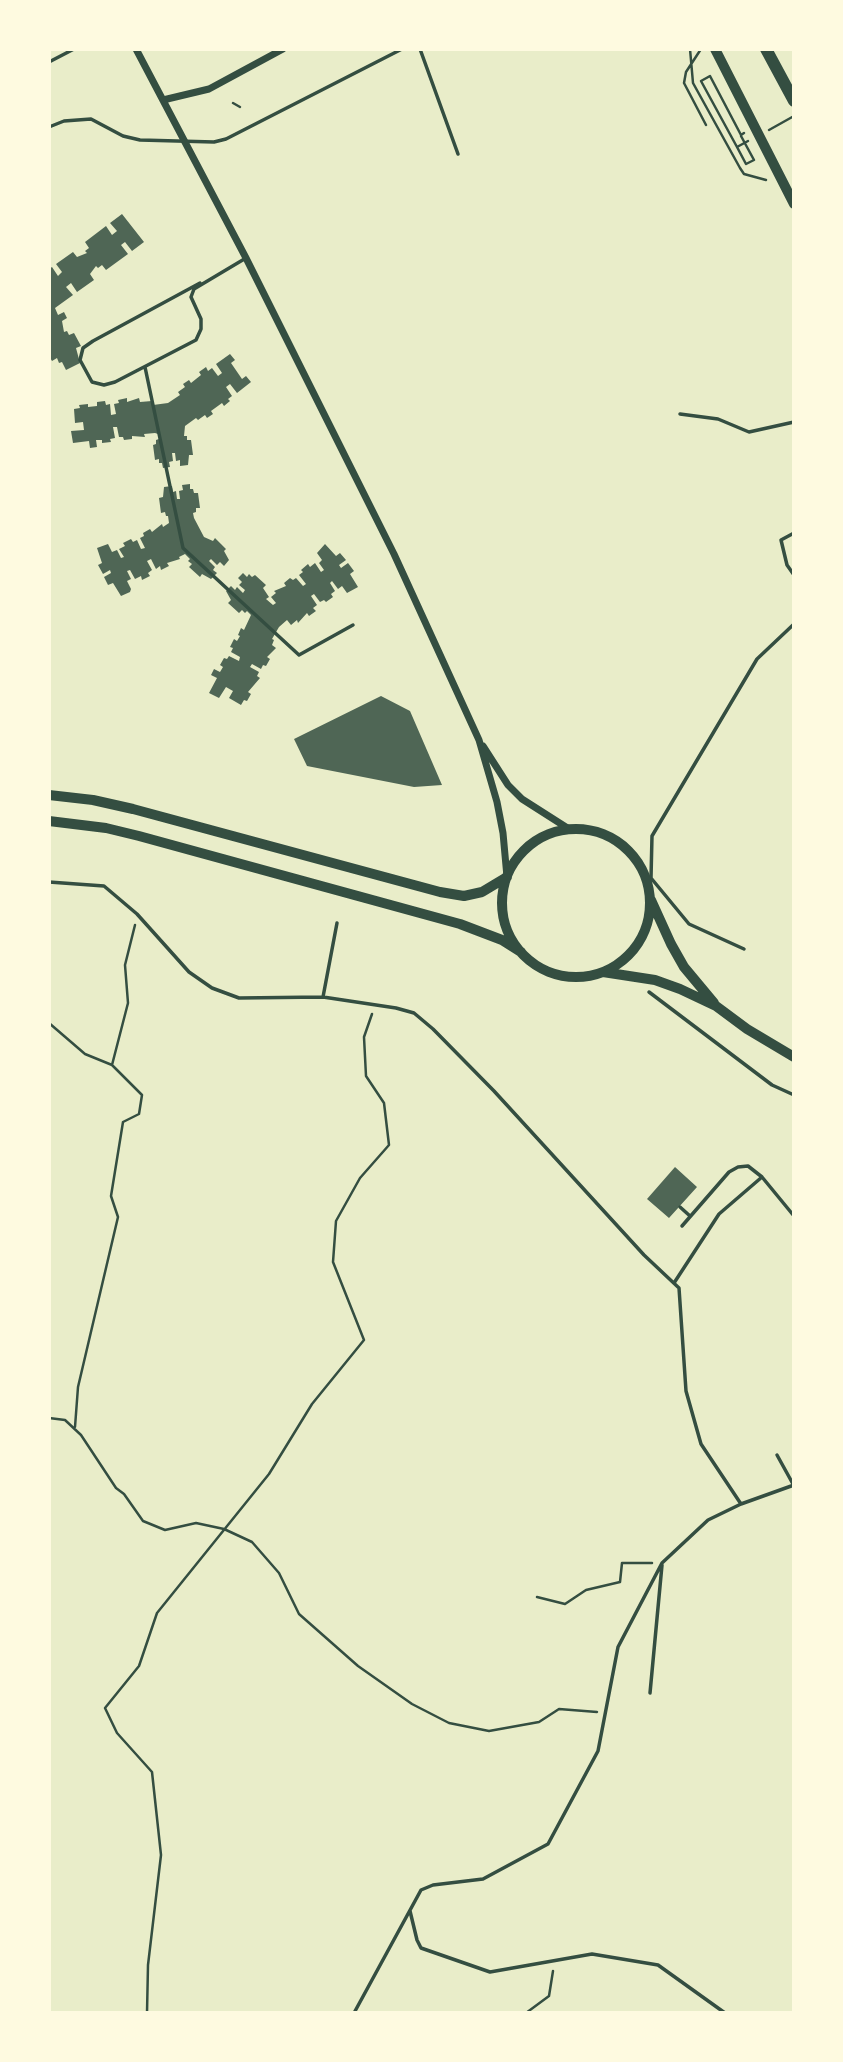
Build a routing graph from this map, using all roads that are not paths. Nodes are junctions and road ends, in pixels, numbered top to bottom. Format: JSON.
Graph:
{"nodes":[{"id":1,"x":74,"y":49,"type":"edge"},
{"id":2,"x":136,"y":49,"type":"edge"},
{"id":3,"x":402,"y":49,"type":"edge"},
{"id":4,"x":420,"y":49,"type":"edge"},
{"id":5,"x":715,"y":49,"type":"edge"},
{"id":6,"x":766,"y":49,"type":"edge"},
{"id":7,"x":280,"y":50,"type":"edge"},
{"id":8,"x":49,"y":62,"type":"edge"},
{"id":9,"x":163,"y":100,"type":"junction"},
{"id":10,"x":794,"y":101,"type":"edge"},
{"id":11,"x":49,"y":127,"type":"edge"},
{"id":12,"x":458,"y":155,"type":"dead end"},
{"id":13,"x":794,"y":204,"type":"edge"},
{"id":14,"x":246,"y":258,"type":"junction"},
{"id":15,"x":200,"y":283,"type":"junction"},
{"id":16,"x":145,"y":367,"type":"junction"},
{"id":17,"x":680,"y":414,"type":"dead end"},
{"id":18,"x":794,"y":422,"type":"edge"},
{"id":19,"x":794,"y":533,"type":"edge"},
{"id":20,"x":794,"y":575,"type":"edge"},
{"id":21,"x":354,"y":625,"type":"dead end"},
{"id":22,"x":794,"y":625,"type":"edge"},
{"id":23,"x":479,"y":740,"type":"junction"},
{"id":24,"x":49,"y":796,"type":"edge"},
{"id":25,"x":49,"y":821,"type":"edge"},
{"id":26,"x":569,"y":829,"type":"junction"},
{"id":27,"x":507,"y":877,"type":"junction"},
{"id":28,"x":49,"y":882,"type":"edge"},
{"id":29,"x":650,"y":899,"type":"junction"},
{"id":30,"x":337,"y":923,"type":"dead end"},
{"id":31,"x":744,"y":949,"type":"dead end"},
{"id":32,"x":521,"y":952,"type":"junction"},
{"id":33,"x":603,"y":972,"type":"junction"},
{"id":34,"x":649,"y":992,"type":"dead end"},
{"id":35,"x":323,"y":997,"type":"junction"},
{"id":36,"x":716,"y":1006,"type":"junction"},
{"id":37,"x":794,"y":1057,"type":"edge"},
{"id":38,"x":794,"y":1095,"type":"edge"},
{"id":39,"x":762,"y":1177,"type":"junction"},
{"id":40,"x":680,"y":1207,"type":"dead end"},
{"id":41,"x":690,"y":1216,"type":"junction"},
{"id":42,"x":794,"y":1216,"type":"edge"},
{"id":43,"x":682,"y":1226,"type":"dead end"},
{"id":44,"x":674,"y":1283,"type":"junction"},
{"id":45,"x":777,"y":1455,"type":"dead end"},
{"id":46,"x":794,"y":1485,"type":"edge"},
{"id":47,"x":741,"y":1504,"type":"junction"},
{"id":48,"x":662,"y":1563,"type":"junction"},
{"id":49,"x":650,"y":1693,"type":"dead end"},
{"id":50,"x":410,"y":1911,"type":"junction"},
{"id":51,"x":354,"y":2013,"type":"edge"},
{"id":52,"x":725,"y":2013,"type":"edge"}],
"edges":[{"from":1,"to":8,"type":"lane"},
{"from":2,"to":9,"type":"street"},
{"from":3,"to":11,"type":"lane"},
{"from":4,"to":12,"type":"lane"},
{"from":5,"to":13,"type":"main road"},
{"from":6,"to":10,"type":"highway"},
{"from":7,"to":9,"type":"street"},
{"from":9,"to":14,"type":"street"},
{"from":14,"to":15,"type":"lane"},
{"from":14,"to":23,"type":"street"},
{"from":15,"to":16,"type":"lane"},
{"from":15,"to":16,"type":"lane"},
{"from":16,"to":21,"type":"lane"},
{"from":17,"to":18,"type":"lane"},
{"from":19,"to":20,"type":"lane"},
{"from":22,"to":31,"type":"lane"},
{"from":23,"to":26,"type":"street"},
{"from":23,"to":27,"type":"street"},
{"from":24,"to":27,"type":"main road"},
{"from":25,"to":32,"type":"main road"},
{"from":26,"to":27,"type":"main road"},
{"from":26,"to":29,"type":"main road"},
{"from":27,"to":32,"type":"main road"},
{"from":28,"to":35,"type":"lane"},
{"from":29,"to":33,"type":"main road"},
{"from":29,"to":36,"type":"main road"},
{"from":30,"to":35,"type":"lane"},
{"from":32,"to":33,"type":"main road"},
{"from":33,"to":36,"type":"main road"},
{"from":34,"to":38,"type":"lane"},
{"from":35,"to":44,"type":"lane"},
{"from":36,"to":37,"type":"main road"},
{"from":39,"to":41,"type":"lane"},
{"from":39,"to":42,"type":"lane"},
{"from":39,"to":44,"type":"lane"},
{"from":40,"to":41,"type":"lane"},
{"from":41,"to":43,"type":"lane"},
{"from":44,"to":47,"type":"lane"},
{"from":45,"to":46,"type":"lane"},
{"from":46,"to":47,"type":"lane"},
{"from":47,"to":48,"type":"lane"},
{"from":48,"to":49,"type":"lane"},
{"from":48,"to":50,"type":"lane"},
{"from":50,"to":51,"type":"lane"},
{"from":50,"to":52,"type":"lane"}]}
